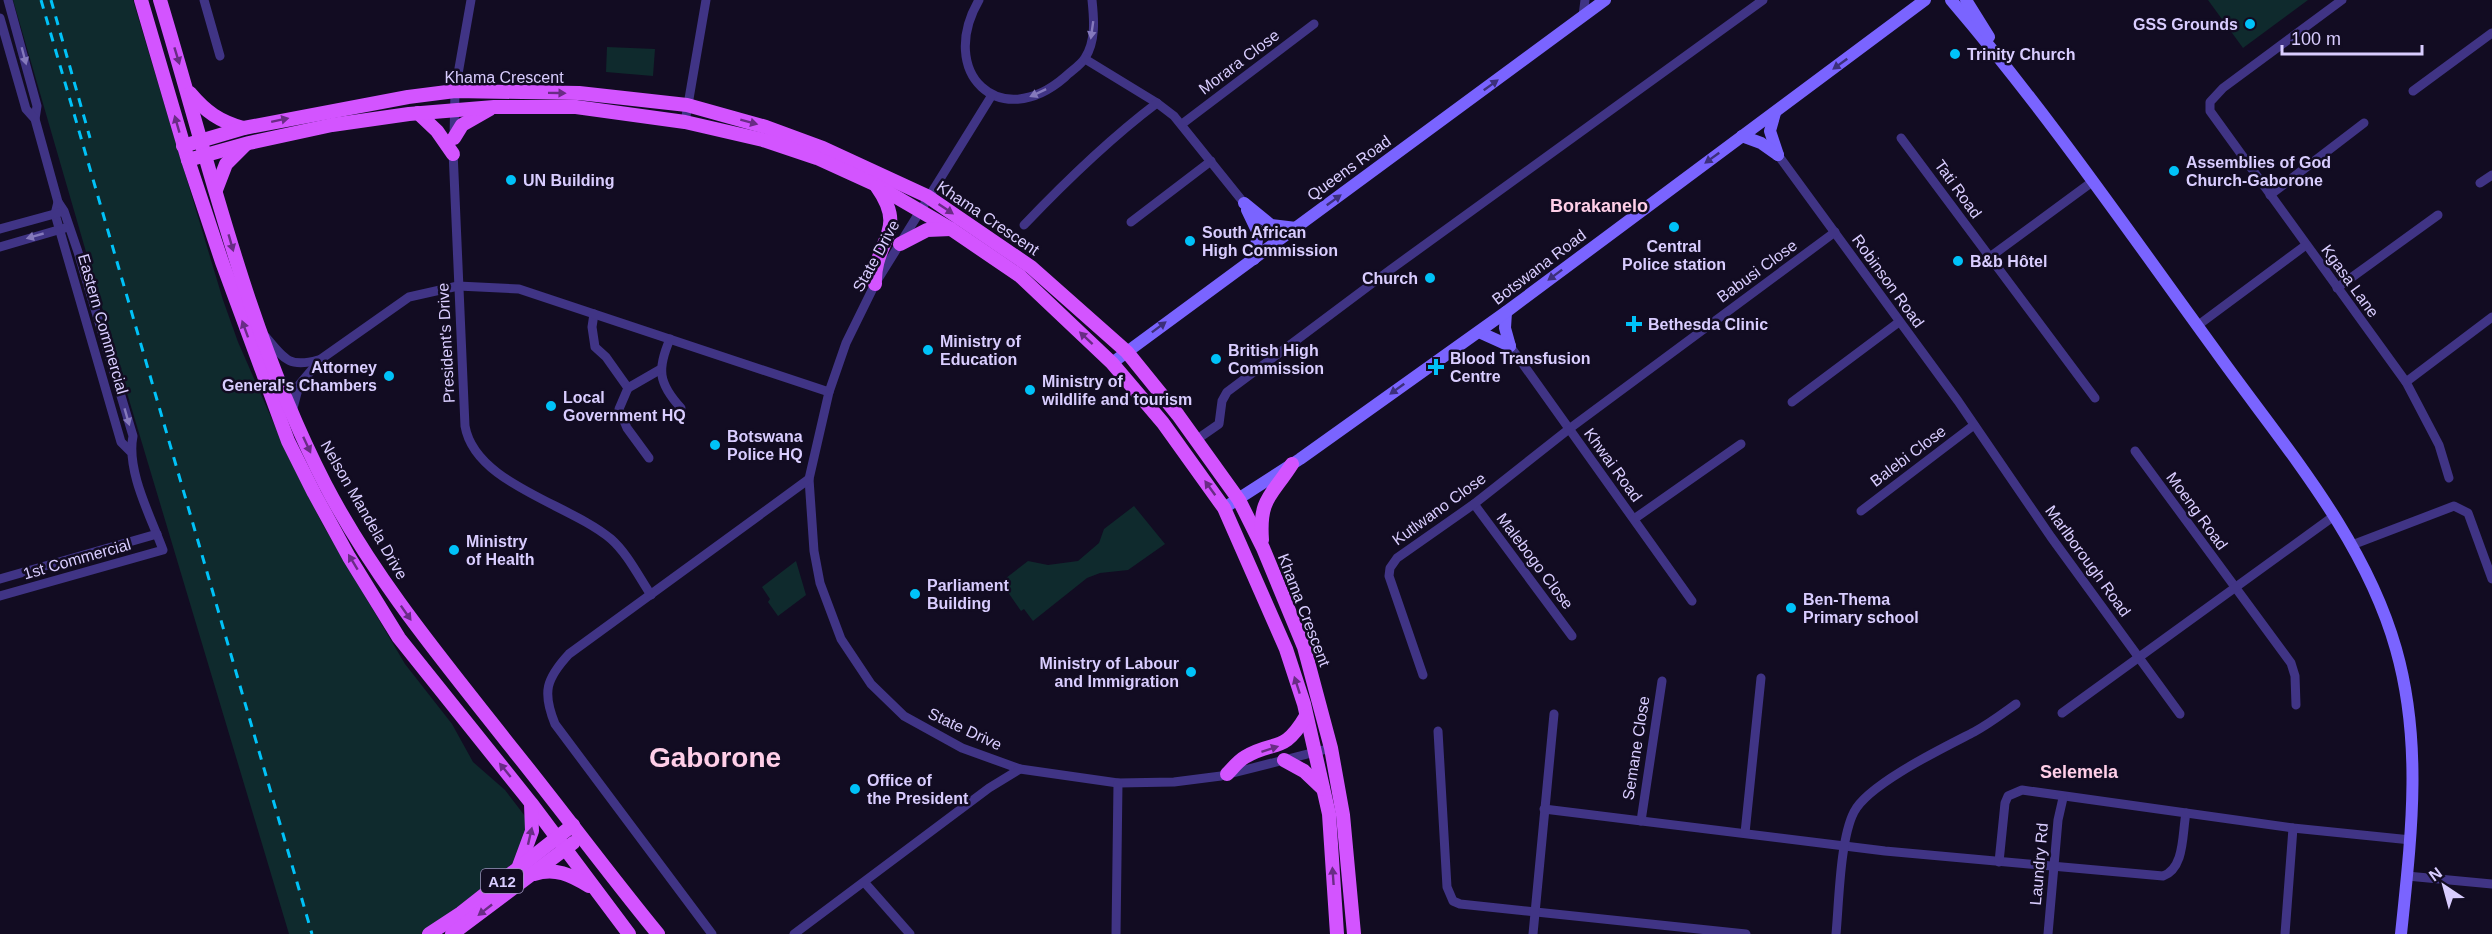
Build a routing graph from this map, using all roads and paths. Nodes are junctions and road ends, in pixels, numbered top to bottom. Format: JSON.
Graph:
{"nodes":[{"id":1,"x":8,"y":0,"type":"edge"},
{"id":2,"x":141,"y":0,"type":"edge"},
{"id":3,"x":160,"y":0,"type":"edge"},
{"id":4,"x":204,"y":0,"type":"edge"},
{"id":5,"x":471,"y":0,"type":"edge"},
{"id":6,"x":706,"y":0,"type":"edge"},
{"id":7,"x":979,"y":0,"type":"edge"},
{"id":8,"x":1092,"y":0,"type":"edge"},
{"id":9,"x":1585,"y":0,"type":"edge"},
{"id":10,"x":1605,"y":0,"type":"edge"},
{"id":11,"x":1763,"y":0,"type":"edge"},
{"id":12,"x":1925,"y":0,"type":"edge"},
{"id":13,"x":1951,"y":0,"type":"edge"},
{"id":14,"x":1966,"y":0,"type":"edge"},
{"id":15,"x":1980,"y":0,"type":"edge"},
{"id":16,"x":2342,"y":0,"type":"edge"},
{"id":17,"x":1583,"y":16,"type":"junction"},
{"id":18,"x":0,"y":18,"type":"edge"},
{"id":19,"x":1980,"y":19,"type":"junction"},
{"id":20,"x":1314,"y":24,"type":"dead end"},
{"id":21,"x":2492,"y":33,"type":"edge"},
{"id":22,"x":1995,"y":51,"type":"junction"},
{"id":23,"x":220,"y":57,"type":"dead end"},
{"id":24,"x":1085,"y":59,"type":"junction"},
{"id":25,"x":187,"y":89,"type":"junction"},
{"id":26,"x":455,"y":91,"type":"junction"},
{"id":27,"x":2413,"y":92,"type":"dead end"},
{"id":28,"x":992,"y":95,"type":"junction"},
{"id":29,"x":1158,"y":103,"type":"junction"},
{"id":30,"x":687,"y":105,"type":"junction"},
{"id":31,"x":495,"y":107,"type":"junction"},
{"id":32,"x":453,"y":110,"type":"junction"},
{"id":33,"x":1776,"y":112,"type":"junction"},
{"id":34,"x":418,"y":113,"type":"junction"},
{"id":35,"x":35,"y":119,"type":"junction"},
{"id":36,"x":685,"y":122,"type":"junction"},
{"id":37,"x":2364,"y":123,"type":"dead end"},
{"id":38,"x":1182,"y":124,"type":"junction"},
{"id":39,"x":244,"y":128,"type":"junction"},
{"id":40,"x":1742,"y":136,"type":"junction"},
{"id":41,"x":454,"y":138,"type":"junction"},
{"id":42,"x":1901,"y":138,"type":"dead end"},
{"id":43,"x":249,"y":143,"type":"junction"},
{"id":44,"x":203,"y":147,"type":"junction"},
{"id":45,"x":185,"y":153,"type":"junction"},
{"id":46,"x":453,"y":153,"type":"junction"},
{"id":47,"x":1778,"y":155,"type":"junction"},
{"id":48,"x":1212,"y":161,"type":"junction"},
{"id":49,"x":2492,"y":175,"type":"edge"},
{"id":50,"x":2092,"y":182,"type":"junction"},
{"id":51,"x":2480,"y":183,"type":"dead end"},
{"id":52,"x":874,"y":184,"type":"junction"},
{"id":53,"x":216,"y":190,"type":"junction"},
{"id":54,"x":2270,"y":195,"type":"junction"},
{"id":55,"x":927,"y":196,"type":"junction"},
{"id":56,"x":1244,"y":203,"type":"junction"},
{"id":57,"x":919,"y":209,"type":"junction"},
{"id":58,"x":60,"y":213,"type":"junction"},
{"id":59,"x":2438,"y":215,"type":"dead end"},
{"id":60,"x":1131,"y":222,"type":"dead end"},
{"id":61,"x":1024,"y":225,"type":"dead end"},
{"id":62,"x":70,"y":227,"type":"junction"},
{"id":63,"x":1296,"y":228,"type":"junction"},
{"id":64,"x":0,"y":229,"type":"edge"},
{"id":65,"x":951,"y":229,"type":"junction"},
{"id":66,"x":60,"y":230,"type":"junction"},
{"id":67,"x":1835,"y":232,"type":"junction"},
{"id":68,"x":900,"y":244,"type":"junction"},
{"id":69,"x":2306,"y":246,"type":"junction"},
{"id":70,"x":0,"y":247,"type":"edge"},
{"id":71,"x":1990,"y":257,"type":"junction"},
{"id":72,"x":1254,"y":260,"type":"junction"},
{"id":73,"x":875,"y":284,"type":"junction"},
{"id":74,"x":459,"y":286,"type":"junction"},
{"id":75,"x":2337,"y":288,"type":"junction"},
{"id":76,"x":1506,"y":312,"type":"junction"},
{"id":77,"x":594,"y":314,"type":"junction"},
{"id":78,"x":2492,"y":317,"type":"edge"},
{"id":79,"x":1899,"y":322,"type":"junction"},
{"id":80,"x":2197,"y":326,"type":"junction"},
{"id":81,"x":1479,"y":332,"type":"junction"},
{"id":82,"x":262,"y":333,"type":"junction"},
{"id":83,"x":670,"y":339,"type":"junction"},
{"id":84,"x":1510,"y":346,"type":"junction"},
{"id":85,"x":1127,"y":352,"type":"junction"},
{"id":86,"x":321,"y":359,"type":"junction"},
{"id":87,"x":1112,"y":363,"type":"junction"},
{"id":88,"x":661,"y":369,"type":"junction"},
{"id":89,"x":2406,"y":382,"type":"junction"},
{"id":90,"x":628,"y":388,"type":"junction"},
{"id":91,"x":829,"y":392,"type":"junction"},
{"id":92,"x":2095,"y":398,"type":"dead end"},
{"id":93,"x":1792,"y":402,"type":"dead end"},
{"id":94,"x":681,"y":408,"type":"dead end"},
{"id":95,"x":292,"y":412,"type":"junction"},
{"id":96,"x":1974,"y":425,"type":"junction"},
{"id":97,"x":1569,"y":429,"type":"junction"},
{"id":98,"x":1196,"y":440,"type":"junction"},
{"id":99,"x":1741,"y":444,"type":"dead end"},
{"id":100,"x":130,"y":451,"type":"junction"},
{"id":101,"x":2135,"y":451,"type":"dead end"},
{"id":102,"x":649,"y":458,"type":"dead end"},
{"id":103,"x":1292,"y":465,"type":"junction"},
{"id":104,"x":2449,"y":478,"type":"dead end"},
{"id":105,"x":809,"y":479,"type":"junction"},
{"id":106,"x":1239,"y":500,"type":"junction"},
{"id":107,"x":1474,"y":504,"type":"junction"},
{"id":108,"x":1224,"y":508,"type":"junction"},
{"id":109,"x":1861,"y":511,"type":"dead end"},
{"id":110,"x":2334,"y":516,"type":"junction"},
{"id":111,"x":1634,"y":519,"type":"junction"},
{"id":112,"x":150,"y":522,"type":"junction"},
{"id":113,"x":157,"y":534,"type":"junction"},
{"id":114,"x":147,"y":538,"type":"junction"},
{"id":115,"x":2352,"y":545,"type":"junction"},
{"id":116,"x":1263,"y":548,"type":"junction"},
{"id":117,"x":158,"y":551,"type":"junction"},
{"id":118,"x":0,"y":579,"type":"edge"},
{"id":119,"x":2492,"y":579,"type":"edge"},
{"id":120,"x":2236,"y":588,"type":"junction"},
{"id":121,"x":651,"y":595,"type":"junction"},
{"id":122,"x":0,"y":596,"type":"edge"},
{"id":123,"x":1692,"y":601,"type":"dead end"},
{"id":124,"x":1572,"y":636,"type":"dead end"},
{"id":125,"x":2140,"y":657,"type":"junction"},
{"id":126,"x":1423,"y":675,"type":"dead end"},
{"id":127,"x":1761,"y":678,"type":"dead end"},
{"id":128,"x":1662,"y":681,"type":"dead end"},
{"id":129,"x":2016,"y":704,"type":"dead end"},
{"id":130,"x":2296,"y":705,"type":"dead end"},
{"id":131,"x":2062,"y":712,"type":"dead end"},
{"id":132,"x":1554,"y":714,"type":"dead end"},
{"id":133,"x":2180,"y":714,"type":"dead end"},
{"id":134,"x":1306,"y":716,"type":"junction"},
{"id":135,"x":1438,"y":731,"type":"dead end"},
{"id":136,"x":1331,"y":748,"type":"junction"},
{"id":137,"x":1315,"y":752,"type":"junction"},
{"id":138,"x":1284,"y":760,"type":"junction"},
{"id":139,"x":1020,"y":769,"type":"junction"},
{"id":140,"x":1227,"y":774,"type":"junction"},
{"id":141,"x":1118,"y":783,"type":"junction"},
{"id":142,"x":1323,"y":789,"type":"junction"},
{"id":143,"x":2063,"y":798,"type":"junction"},
{"id":144,"x":531,"y":802,"type":"junction"},
{"id":145,"x":1544,"y":810,"type":"junction"},
{"id":146,"x":2186,"y":813,"type":"junction"},
{"id":147,"x":1641,"y":821,"type":"junction"},
{"id":148,"x":2294,"y":828,"type":"junction"},
{"id":149,"x":578,"y":831,"type":"junction"},
{"id":150,"x":1745,"y":833,"type":"junction"},
{"id":151,"x":2411,"y":840,"type":"junction"},
{"id":152,"x":562,"y":843,"type":"junction"},
{"id":153,"x":1846,"y":846,"type":"junction"},
{"id":154,"x":1999,"y":862,"type":"junction"},
{"id":155,"x":2053,"y":868,"type":"junction"},
{"id":156,"x":525,"y":871,"type":"junction"},
{"id":157,"x":2407,"y":876,"type":"junction"},
{"id":158,"x":864,"y":883,"type":"junction"},
{"id":159,"x":2492,"y":884,"type":"edge"},
{"id":160,"x":593,"y":889,"type":"junction"},
{"id":161,"x":1535,"y":912,"type":"junction"},
{"id":162,"x":429,"y":934,"type":"edge"},
{"id":163,"x":452,"y":934,"type":"edge"},
{"id":164,"x":629,"y":934,"type":"edge"},
{"id":165,"x":658,"y":934,"type":"edge"},
{"id":166,"x":712,"y":934,"type":"edge"},
{"id":167,"x":794,"y":934,"type":"edge"},
{"id":168,"x":910,"y":934,"type":"edge"},
{"id":169,"x":1116,"y":934,"type":"edge"},
{"id":170,"x":1337,"y":934,"type":"edge"},
{"id":171,"x":1354,"y":934,"type":"edge"},
{"id":172,"x":1533,"y":934,"type":"edge"},
{"id":173,"x":1746,"y":934,"type":"edge"},
{"id":174,"x":1836,"y":934,"type":"edge"},
{"id":175,"x":2048,"y":934,"type":"edge"},
{"id":176,"x":2285,"y":934,"type":"edge"},
{"id":177,"x":2401,"y":934,"type":"edge"}],
"edges":[{"from":1,"to":35,"type":"street","one_way":true},
{"from":45,"to":2,"type":"main road","name":"Nelson Mandela Drive","one_way":true},
{"from":3,"to":25,"type":"main road","name":"Nelson Mandela Drive","one_way":true},
{"from":4,"to":23,"type":"street"},
{"from":5,"to":26,"type":"street","name":"President's Drive"},
{"from":6,"to":30,"type":"street"},
{"from":7,"to":28,"type":"street"},
{"from":8,"to":24,"type":"street","one_way":true},
{"from":9,"to":17,"type":"street"},
{"from":10,"to":17,"type":"main road","name":"Queens Road"},
{"from":11,"to":98,"type":"street"},
{"from":12,"to":33,"type":"main road","name":"Botswana Road","one_way":true},
{"from":13,"to":22,"type":"main road"},
{"from":14,"to":19,"type":"main road"},
{"from":15,"to":19,"type":"main road"},
{"from":16,"to":54,"type":"street","name":"Kgasa Lane"},
{"from":63,"to":17,"type":"main road","name":"Queens Road","one_way":true},
{"from":18,"to":35,"type":"street"},
{"from":19,"to":22,"type":"main road"},
{"from":20,"to":38,"type":"street","name":"Morara Close"},
{"from":21,"to":27,"type":"street"},
{"from":22,"to":50,"type":"main road"},
{"from":24,"to":28,"type":"street","one_way":true},
{"from":24,"to":29,"type":"street"},
{"from":25,"to":39,"type":"main road"},
{"from":25,"to":44,"type":"main road","name":"Nelson Mandela Drive"},
{"from":26,"to":30,"type":"main road","name":"Khama Crescent","one_way":true},
{"from":26,"to":32,"type":"street","name":"President's Drive"},
{"from":39,"to":26,"type":"main road","name":"Khama Crescent","one_way":true},
{"from":28,"to":55,"type":"street","name":"State Drive"},
{"from":29,"to":38,"type":"street"},
{"from":29,"to":61,"type":"street"},
{"from":30,"to":36,"type":"street"},
{"from":30,"to":55,"type":"main road","name":"Khama Crescent","one_way":true},
{"from":31,"to":32,"type":"main road","name":"Khama Crescent"},
{"from":31,"to":36,"type":"main road","name":"Khama Crescent"},
{"from":31,"to":41,"type":"main road"},
{"from":32,"to":34,"type":"main road","name":"Khama Crescent"},
{"from":32,"to":41,"type":"street","name":"President's Drive"},
{"from":33,"to":40,"type":"main road","name":"Botswana Road"},
{"from":33,"to":47,"type":"main road"},
{"from":34,"to":43,"type":"main road","name":"Khama Crescent"},
{"from":34,"to":46,"type":"main road"},
{"from":35,"to":58,"type":"street"},
{"from":36,"to":52,"type":"main road","name":"Khama Crescent"},
{"from":37,"to":54,"type":"street"},
{"from":38,"to":48,"type":"street"},
{"from":39,"to":44,"type":"main road","name":"Khama Crescent"},
{"from":40,"to":47,"type":"main road"},
{"from":40,"to":76,"type":"main road","name":"Botswana Road","one_way":true},
{"from":41,"to":46,"type":"street","name":"President's Drive"},
{"from":42,"to":71,"type":"street","name":"Tati Road"},
{"from":43,"to":44,"type":"main road","name":"Khama Crescent"},
{"from":43,"to":53,"type":"main road"},
{"from":44,"to":45,"type":"main road","name":"Khama Crescent"},
{"from":44,"to":53,"type":"main road","name":"Nelson Mandela Drive"},
{"from":144,"to":45,"type":"main road","name":"Nelson Mandela Drive","one_way":true},
{"from":46,"to":74,"type":"street","name":"President's Drive"},
{"from":47,"to":67,"type":"street","name":"Robinson Road"},
{"from":48,"to":56,"type":"street"},
{"from":48,"to":60,"type":"street"},
{"from":49,"to":51,"type":"street"},
{"from":50,"to":71,"type":"street"},
{"from":50,"to":80,"type":"main road"},
{"from":52,"to":57,"type":"main road","name":"Khama Crescent"},
{"from":52,"to":73,"type":"main road"},
{"from":53,"to":82,"type":"main road","name":"Nelson Mandela Drive","one_way":true},
{"from":54,"to":69,"type":"street","name":"Kgasa Lane"},
{"from":55,"to":57,"type":"street","name":"State Drive"},
{"from":55,"to":85,"type":"main road","name":"Khama Crescent","one_way":true},
{"from":56,"to":63,"type":"main road"},
{"from":56,"to":72,"type":"main road"},
{"from":57,"to":65,"type":"main road","name":"Khama Crescent"},
{"from":57,"to":68,"type":"street","name":"State Drive"},
{"from":58,"to":62,"type":"street","name":"Eastern Commercial"},
{"from":58,"to":64,"type":"street"},
{"from":58,"to":66,"type":"street","name":"Eastern Commercial"},
{"from":59,"to":75,"type":"street"},
{"from":62,"to":66,"type":"street"},
{"from":62,"to":100,"type":"street","name":"Eastern Commercial","one_way":true},
{"from":63,"to":72,"type":"main road","name":"Queens Road"},
{"from":65,"to":68,"type":"main road"},
{"from":87,"to":65,"type":"main road","name":"Khama Crescent","one_way":true},
{"from":66,"to":70,"type":"street","one_way":true},
{"from":66,"to":100,"type":"street","name":"Eastern Commercial"},
{"from":67,"to":79,"type":"street","name":"Robinson Road"},
{"from":67,"to":97,"type":"street","name":"Babusi Close"},
{"from":68,"to":73,"type":"street","name":"State Drive"},
{"from":69,"to":75,"type":"street","name":"Kgasa Lane"},
{"from":69,"to":80,"type":"street"},
{"from":71,"to":92,"type":"street","name":"Tati Road"},
{"from":85,"to":72,"type":"main road","name":"Queens Road","one_way":true},
{"from":73,"to":91,"type":"street","name":"State Drive"},
{"from":74,"to":77,"type":"street"},
{"from":74,"to":86,"type":"street"},
{"from":74,"to":121,"type":"street","name":"President's Drive"},
{"from":75,"to":89,"type":"street","name":"Kgasa Lane"},
{"from":76,"to":81,"type":"main road","name":"Botswana Road"},
{"from":76,"to":84,"type":"main road"},
{"from":77,"to":83,"type":"street"},
{"from":77,"to":90,"type":"street"},
{"from":78,"to":89,"type":"street"},
{"from":79,"to":93,"type":"street"},
{"from":79,"to":96,"type":"street","name":"Robinson Road"},
{"from":80,"to":110,"type":"main road"},
{"from":81,"to":84,"type":"main road"},
{"from":81,"to":103,"type":"main road","name":"Botswana Road","one_way":true},
{"from":82,"to":86,"type":"street"},
{"from":82,"to":95,"type":"main road","name":"Nelson Mandela Drive"},
{"from":83,"to":88,"type":"street"},
{"from":83,"to":91,"type":"street"},
{"from":84,"to":97,"type":"street","name":"Khwai Road"},
{"from":85,"to":87,"type":"main road","name":"Queens Road"},
{"from":85,"to":98,"type":"main road","name":"Khama Crescent"},
{"from":86,"to":95,"type":"street"},
{"from":108,"to":87,"type":"main road","name":"Khama Crescent","one_way":true},
{"from":88,"to":90,"type":"street"},
{"from":88,"to":94,"type":"street"},
{"from":89,"to":104,"type":"street","name":"Kgasa Lane"},
{"from":90,"to":102,"type":"street"},
{"from":91,"to":105,"type":"street","name":"State Drive"},
{"from":95,"to":149,"type":"main road","name":"Nelson Mandela Drive","one_way":true},
{"from":96,"to":109,"type":"street","name":"Balebi Close"},
{"from":96,"to":125,"type":"street","name":"Marlborough Road"},
{"from":97,"to":107,"type":"street","name":"Kutlwano Close"},
{"from":97,"to":111,"type":"street","name":"Khwai Road"},
{"from":98,"to":106,"type":"main road","name":"Khama Crescent"},
{"from":99,"to":111,"type":"street"},
{"from":100,"to":112,"type":"street","name":"Eastern Commercial"},
{"from":101,"to":120,"type":"street","name":"Moeng Road"},
{"from":103,"to":106,"type":"main road","name":"Botswana Road"},
{"from":103,"to":116,"type":"main road"},
{"from":105,"to":121,"type":"street"},
{"from":105,"to":139,"type":"street","name":"State Drive"},
{"from":106,"to":108,"type":"main road","name":"Botswana Road"},
{"from":106,"to":116,"type":"main road","name":"Khama Crescent"},
{"from":107,"to":124,"type":"street","name":"Malebogo Close"},
{"from":107,"to":126,"type":"street","name":"Kutlwano Close"},
{"from":134,"to":108,"type":"main road","name":"Khama Crescent","one_way":true},
{"from":110,"to":115,"type":"main road"},
{"from":110,"to":120,"type":"street"},
{"from":111,"to":123,"type":"street","name":"Khwai Road"},
{"from":112,"to":113,"type":"street","name":"Eastern Commercial"},
{"from":112,"to":114,"type":"street"},
{"from":113,"to":114,"type":"street","name":"1st Commercial"},
{"from":113,"to":117,"type":"street","name":"Eastern Commercial"},
{"from":114,"to":117,"type":"street"},
{"from":114,"to":118,"type":"street","name":"1st Commercial"},
{"from":115,"to":119,"type":"street"},
{"from":115,"to":151,"type":"main road"},
{"from":116,"to":136,"type":"main road","name":"Khama Crescent"},
{"from":117,"to":122,"type":"street","name":"1st Commercial"},
{"from":120,"to":125,"type":"street"},
{"from":120,"to":130,"type":"street","name":"Moeng Road"},
{"from":121,"to":166,"type":"street"},
{"from":125,"to":131,"type":"street"},
{"from":125,"to":133,"type":"street","name":"Marlborough Road"},
{"from":127,"to":150,"type":"street"},
{"from":128,"to":147,"type":"street","name":"Semane Close"},
{"from":129,"to":153,"type":"street"},
{"from":132,"to":145,"type":"street"},
{"from":134,"to":137,"type":"main road","name":"Khama Crescent"},
{"from":140,"to":134,"type":"main road","one_way":true},
{"from":135,"to":161,"type":"street"},
{"from":136,"to":137,"type":"street","name":"State Drive"},
{"from":136,"to":171,"type":"main road","name":"Khama Crescent"},
{"from":137,"to":138,"type":"street","name":"State Drive"},
{"from":137,"to":142,"type":"main road","name":"Khama Crescent"},
{"from":138,"to":140,"type":"street","name":"State Drive"},
{"from":138,"to":142,"type":"main road"},
{"from":139,"to":141,"type":"street","name":"State Drive"},
{"from":139,"to":158,"type":"street"},
{"from":140,"to":141,"type":"street","name":"State Drive"},
{"from":141,"to":169,"type":"street"},
{"from":170,"to":142,"type":"main road","name":"Khama Crescent","one_way":true},
{"from":143,"to":146,"type":"street"},
{"from":143,"to":154,"type":"street"},
{"from":143,"to":155,"type":"street","name":"Laundry Rd"},
{"from":144,"to":152,"type":"main road","name":"Nelson Mandela Drive"},
{"from":156,"to":144,"type":"main road","one_way":true},
{"from":145,"to":147,"type":"street"},
{"from":145,"to":161,"type":"street"},
{"from":146,"to":148,"type":"street"},
{"from":146,"to":155,"type":"street"},
{"from":147,"to":150,"type":"street"},
{"from":148,"to":151,"type":"street"},
{"from":148,"to":176,"type":"street"},
{"from":149,"to":152,"type":"main road","number":"A12"},
{"from":149,"to":165,"type":"main road","name":"Nelson Mandela Drive"},
{"from":150,"to":153,"type":"street"},
{"from":151,"to":157,"type":"main road"},
{"from":152,"to":156,"type":"main road","number":"A12"},
{"from":152,"to":160,"type":"main road","name":"Nelson Mandela Drive"},
{"from":153,"to":154,"type":"street"},
{"from":153,"to":174,"type":"street"},
{"from":154,"to":155,"type":"street"},
{"from":155,"to":175,"type":"street","name":"Laundry Rd"},
{"from":156,"to":160,"type":"main road"},
{"from":156,"to":162,"type":"main road","number":"A12"},
{"from":156,"to":163,"type":"main road","number":"A12","one_way":true},
{"from":157,"to":159,"type":"street"},
{"from":157,"to":177,"type":"main road"},
{"from":158,"to":167,"type":"street"},
{"from":158,"to":168,"type":"street"},
{"from":160,"to":164,"type":"main road","name":"Nelson Mandela Drive"},
{"from":161,"to":172,"type":"street"},
{"from":161,"to":173,"type":"street"}]}
